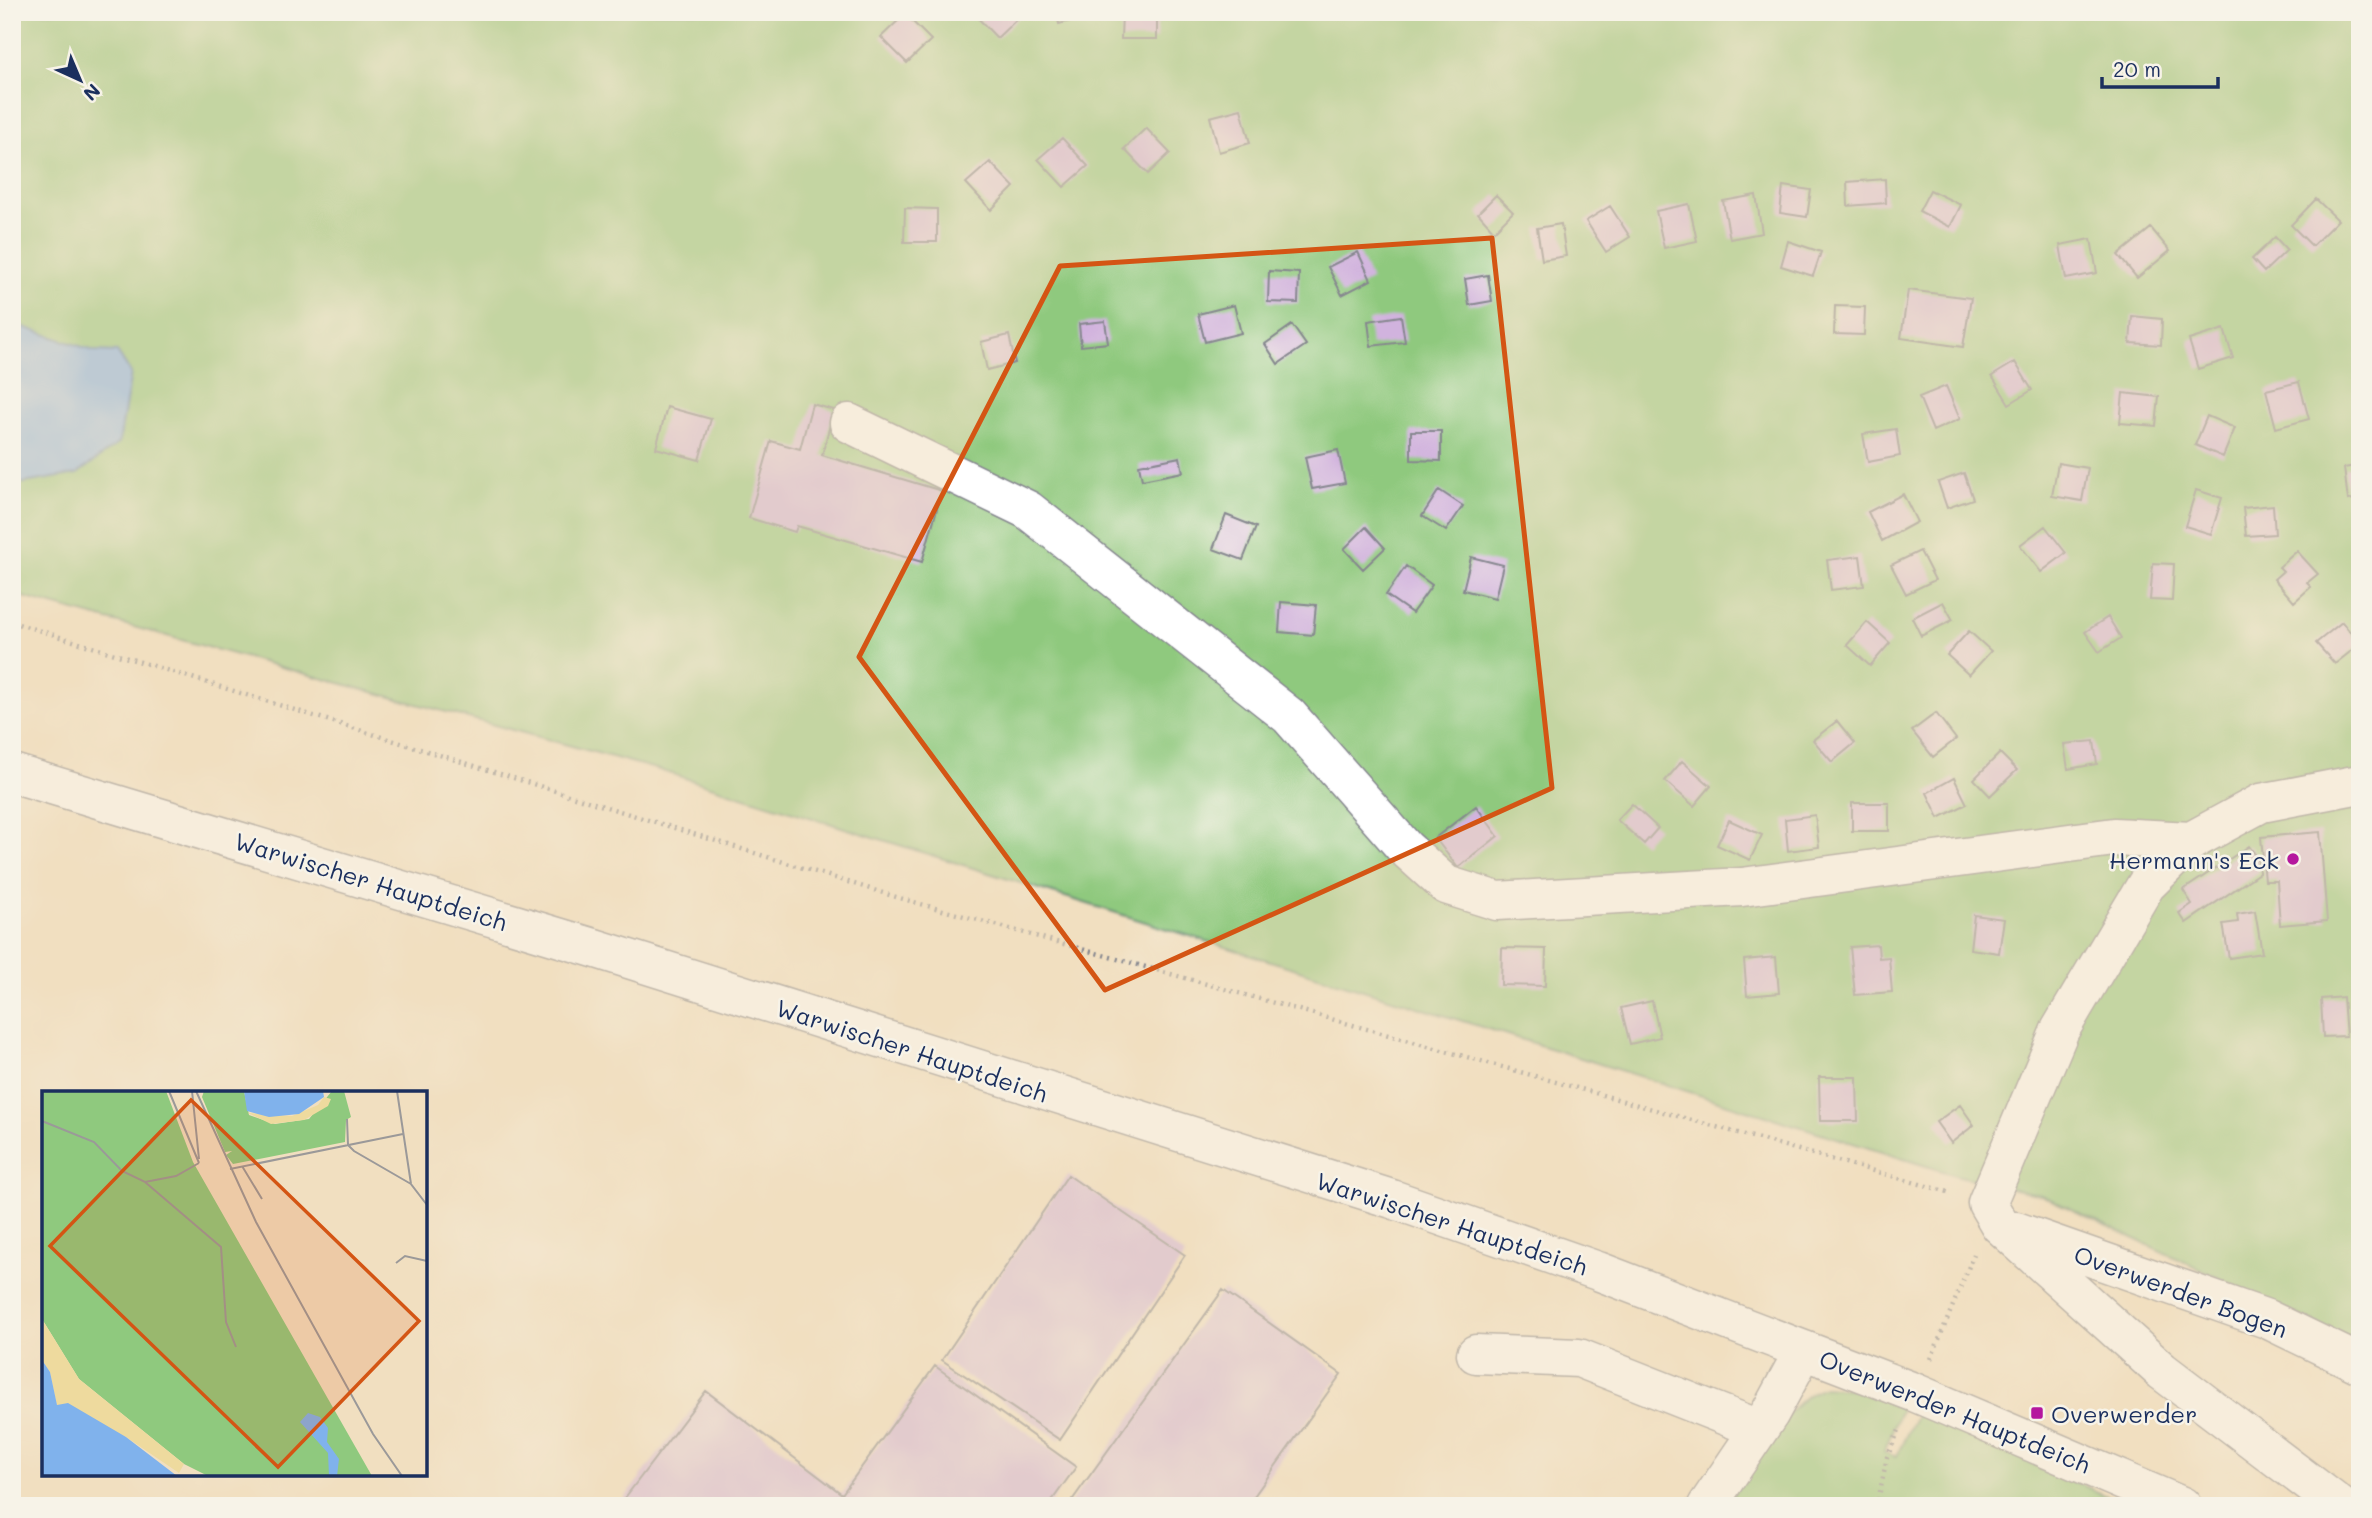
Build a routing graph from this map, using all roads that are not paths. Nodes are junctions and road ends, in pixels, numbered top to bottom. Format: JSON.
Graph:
{"nodes":[{"id":1,"x":849,"y":423,"type":"dead end"},
{"id":2,"x":12,"y":773,"type":"edge"},
{"id":3,"x":2360,"y":784,"type":"edge"},
{"id":4,"x":2191,"y":841,"type":"junction"},
{"id":5,"x":1988,"y":1225,"type":"junction"},
{"id":6,"x":1804,"y":1350,"type":"junction"},
{"id":7,"x":1476,"y":1354,"type":"dead end"},
{"id":8,"x":2360,"y":1364,"type":"edge"},
{"id":9,"x":1759,"y":1429,"type":"junction"},
{"id":10,"x":1707,"y":1506,"type":"edge"},
{"id":11,"x":2182,"y":1506,"type":"edge"},
{"id":12,"x":2340,"y":1506,"type":"edge"}],
"edges":[{"from":1,"to":4,"type":"street"},
{"from":2,"to":6,"type":"street","name":"Warwischer Hauptdeich"},
{"from":3,"to":4,"type":"street"},
{"from":4,"to":5,"type":"street"},
{"from":5,"to":8,"type":"street","name":"Overwerder Bogen"},
{"from":5,"to":12,"type":"street","name":"Overwerder Bogen"},
{"from":6,"to":9,"type":"street"},
{"from":6,"to":11,"type":"street","name":"Overwerder Hauptdeich"},
{"from":7,"to":9,"type":"street"},
{"from":9,"to":10,"type":"street"}]}
